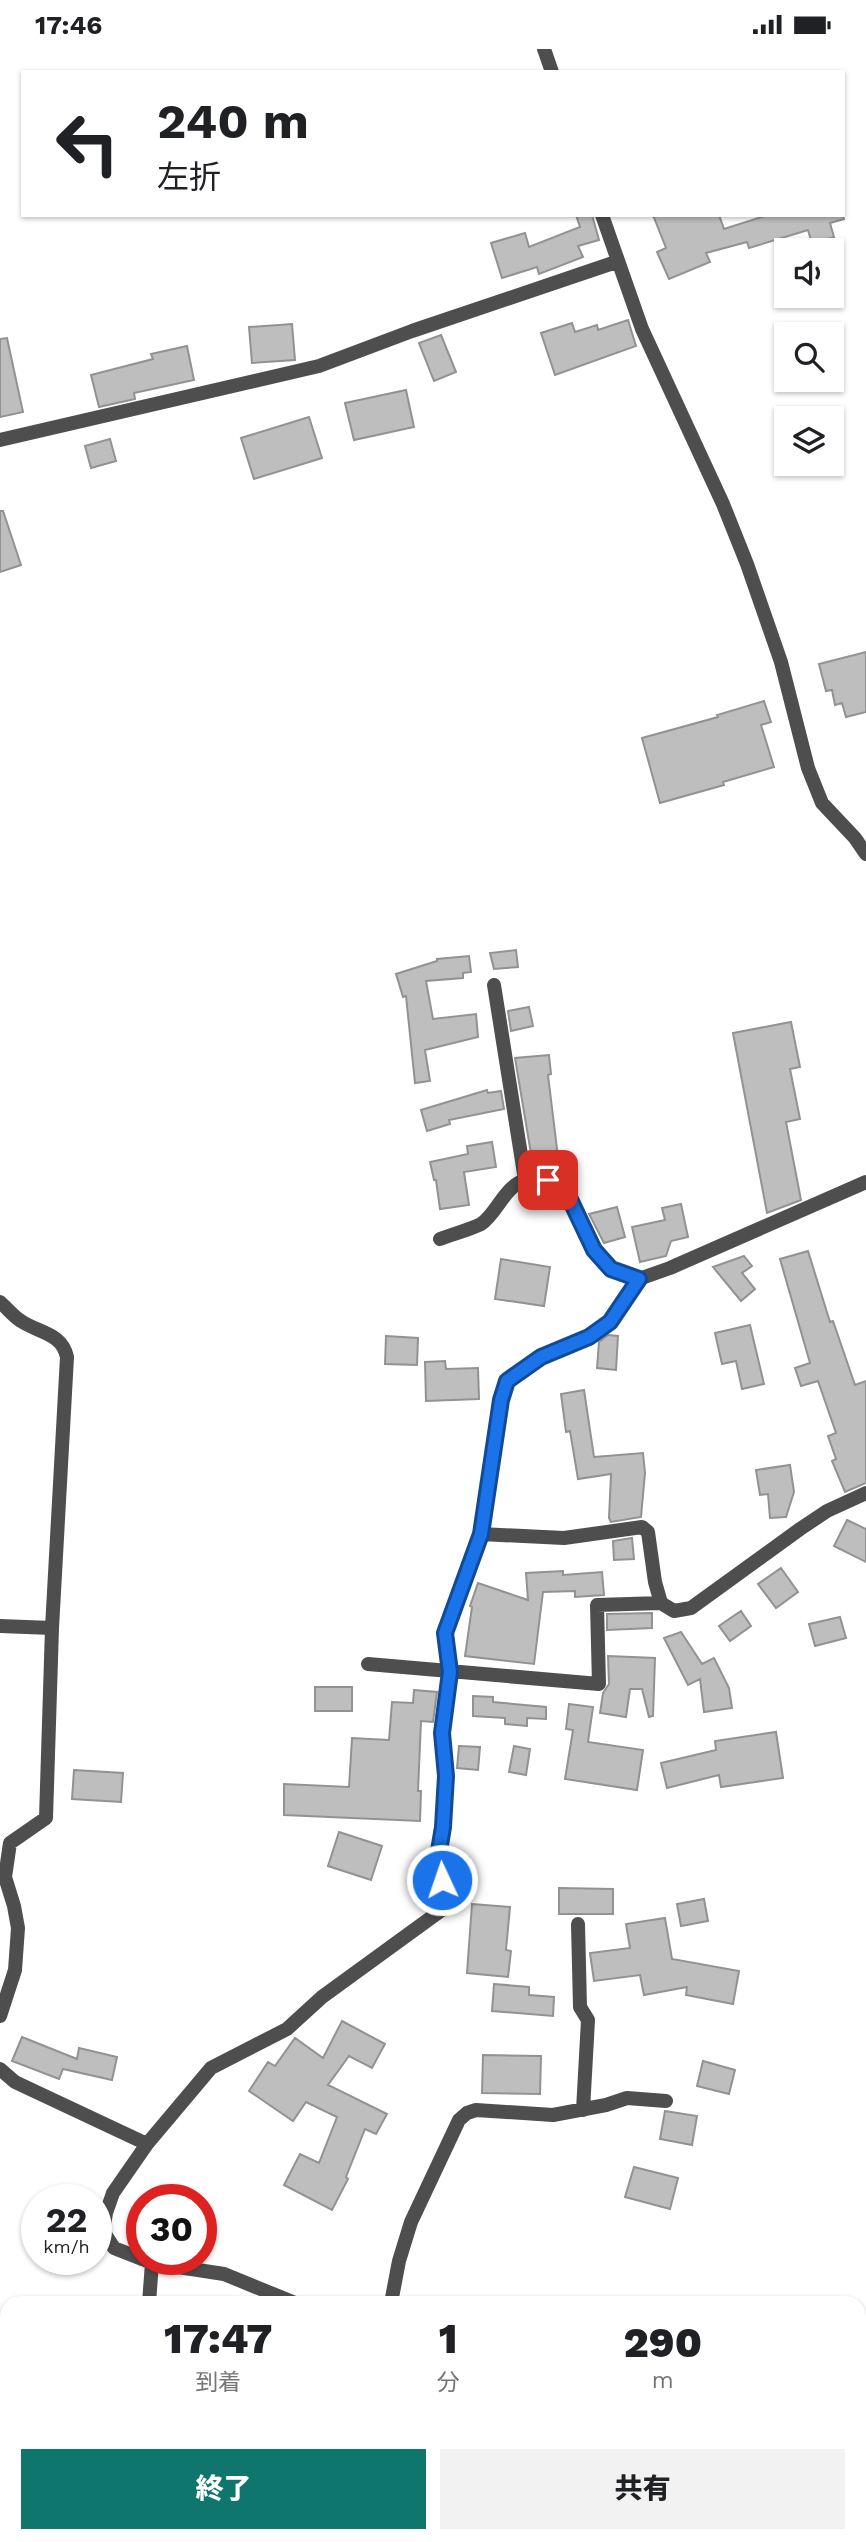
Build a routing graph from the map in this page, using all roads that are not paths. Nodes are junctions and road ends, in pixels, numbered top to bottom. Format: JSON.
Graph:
{"nodes":[{"id":1,"x":544,"y":49,"type":"edge"},
{"id":2,"x":551,"y":70,"type":"edge"},
{"id":3,"x":603,"y":217,"type":"edge"},
{"id":4,"x":616,"y":262,"type":"junction"},
{"id":5,"x":0,"y":440,"type":"edge"},
{"id":6,"x":866,"y":854,"type":"edge"},
{"id":7,"x":494,"y":985,"type":"dead end"},
{"id":8,"x":525,"y":1179,"type":"junction"},
{"id":9,"x":866,"y":1182,"type":"edge"},
{"id":10,"x":440,"y":1239,"type":"dead end"},
{"id":11,"x":639,"y":1279,"type":"junction"},
{"id":12,"x":0,"y":1302,"type":"edge"},
{"id":13,"x":866,"y":1493,"type":"edge"},
{"id":14,"x":481,"y":1534,"type":"junction"},
{"id":15,"x":661,"y":1603,"type":"junction"},
{"id":16,"x":0,"y":1626,"type":"edge"},
{"id":17,"x":52,"y":1628,"type":"junction"},
{"id":18,"x":368,"y":1664,"type":"dead end"},
{"id":19,"x":450,"y":1672,"type":"junction"},
{"id":20,"x":578,"y":1924,"type":"dead end"},
{"id":21,"x":0,"y":2016,"type":"edge"},
{"id":22,"x":0,"y":2069,"type":"edge"},
{"id":23,"x":666,"y":2101,"type":"dead end"},
{"id":24,"x":583,"y":2110,"type":"junction"},
{"id":25,"x":147,"y":2144,"type":"junction"},
{"id":26,"x":126,"y":2253,"type":"edge"},
{"id":27,"x":217,"y":2273,"type":"edge"},
{"id":28,"x":146,"y":2275,"type":"edge"},
{"id":29,"x":148,"y":2296,"type":"edge"},
{"id":30,"x":278,"y":2296,"type":"edge"},
{"id":31,"x":392,"y":2296,"type":"edge"}],
"edges":[{"from":1,"to":2,"type":"street"},
{"from":3,"to":4,"type":"street"},
{"from":4,"to":5,"type":"street"},
{"from":4,"to":6,"type":"street"},
{"from":7,"to":8,"type":"street"},
{"from":8,"to":10,"type":"street"},
{"from":8,"to":11,"type":"street"},
{"from":9,"to":11,"type":"street"},
{"from":11,"to":14,"type":"street"},
{"from":12,"to":17,"type":"street"},
{"from":13,"to":15,"type":"street"},
{"from":14,"to":15,"type":"street"},
{"from":14,"to":19,"type":"street"},
{"from":15,"to":19,"type":"street"},
{"from":16,"to":17,"type":"street"},
{"from":17,"to":21,"type":"street"},
{"from":18,"to":19,"type":"street"},
{"from":19,"to":25,"type":"street"},
{"from":20,"to":24,"type":"street"},
{"from":22,"to":25,"type":"street"},
{"from":23,"to":24,"type":"street"},
{"from":24,"to":31,"type":"street"},
{"from":25,"to":26,"type":"street"},
{"from":27,"to":30,"type":"street"},
{"from":28,"to":29,"type":"street"}]}
